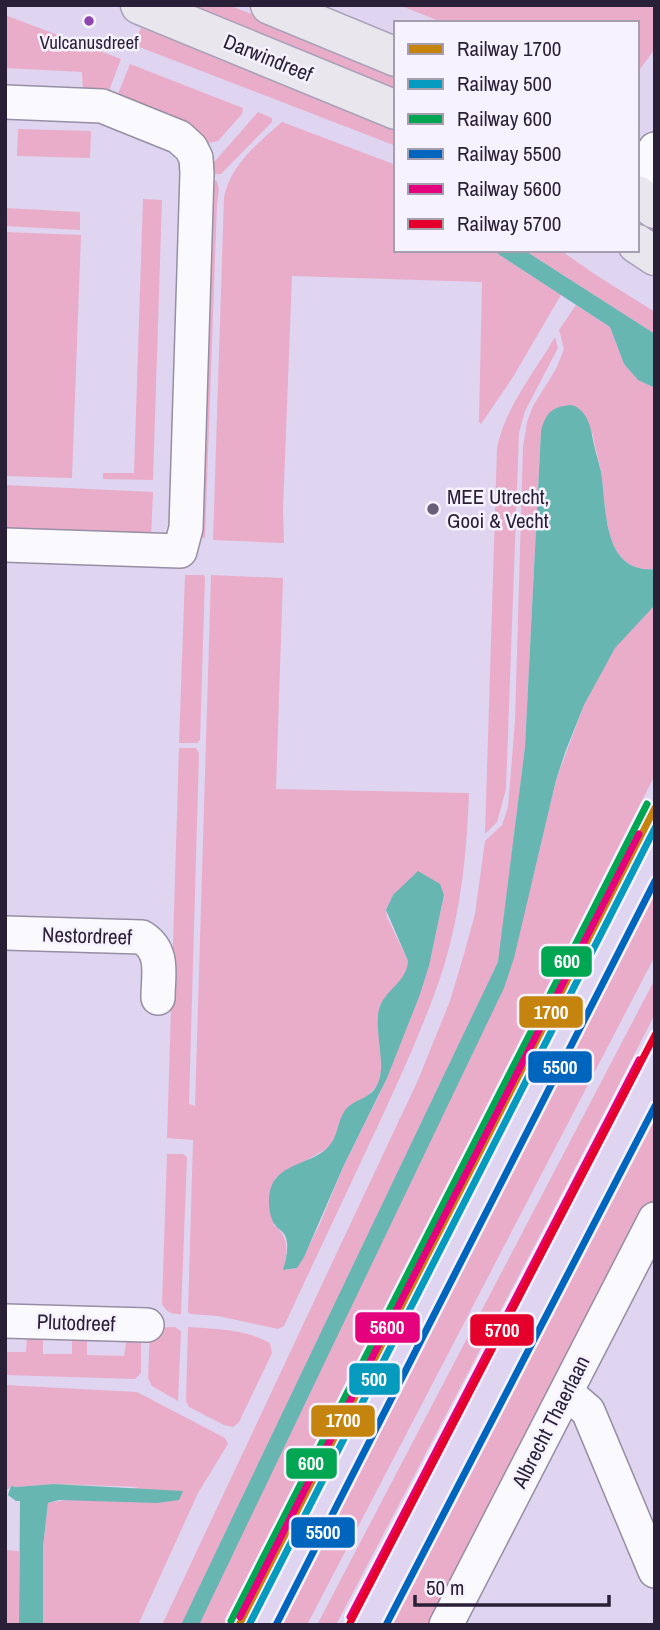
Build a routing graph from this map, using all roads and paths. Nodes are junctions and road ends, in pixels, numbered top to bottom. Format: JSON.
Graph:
{"nodes":[{"id":1,"x":140,"y":5,"type":"edge"},
{"id":2,"x":270,"y":5,"type":"edge"},
{"id":3,"x":394,"y":56,"type":"edge"},
{"id":4,"x":5,"y":102,"type":"edge"},
{"id":5,"x":394,"y":109,"type":"edge"},
{"id":6,"x":655,"y":149,"type":"edge"},
{"id":7,"x":639,"y":177,"type":"edge"},
{"id":8,"x":639,"y":197,"type":"edge"},
{"id":9,"x":655,"y":209,"type":"edge"},
{"id":10,"x":639,"y":245,"type":"edge"},
{"id":11,"x":655,"y":256,"type":"edge"},
{"id":12,"x":5,"y":545,"type":"edge"},
{"id":13,"x":5,"y":933,"type":"edge"},
{"id":14,"x":158,"y":998,"type":"dead end"},
{"id":15,"x":655,"y":1219,"type":"edge"},
{"id":16,"x":5,"y":1321,"type":"edge"},
{"id":17,"x":147,"y":1325,"type":"dead end"},
{"id":18,"x":567,"y":1393,"type":"junction"},
{"id":19,"x":655,"y":1570,"type":"edge"},
{"id":20,"x":446,"y":1625,"type":"edge"}],
"edges":[{"from":1,"to":5,"type":"main road","name":"Darwindreef"},
{"from":2,"to":3,"type":"main road"},
{"from":4,"to":12,"type":"street"},
{"from":6,"to":7,"type":"street"},
{"from":8,"to":9,"type":"main road"},
{"from":10,"to":11,"type":"main road"},
{"from":13,"to":14,"type":"street","name":"Nestordreef"},
{"from":15,"to":18,"type":"street","name":"Albrecht Thaerlaan"},
{"from":16,"to":17,"type":"street","name":"Plutodreef"},
{"from":18,"to":19,"type":"street"},
{"from":18,"to":20,"type":"street","name":"Albrecht Thaerlaan"}]}
